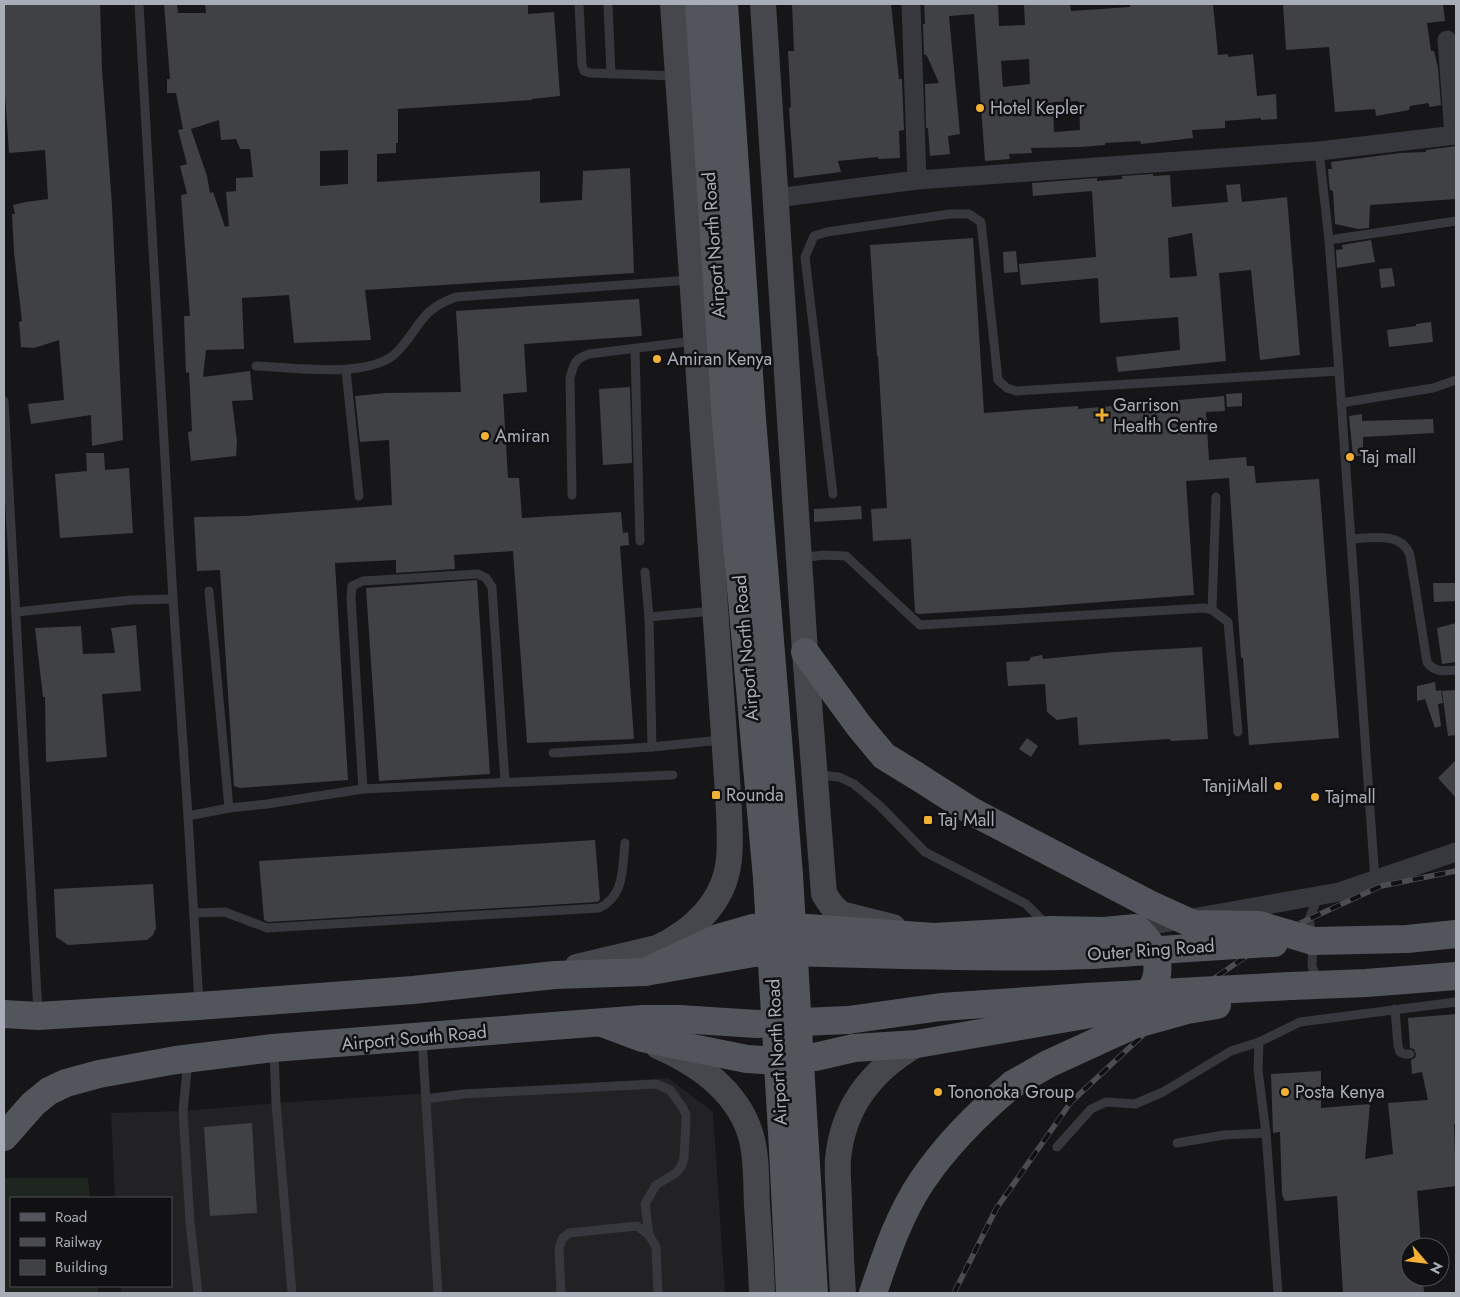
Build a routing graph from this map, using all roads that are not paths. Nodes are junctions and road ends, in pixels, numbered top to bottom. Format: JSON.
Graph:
{"nodes":[{"id":1,"x":139,"y":4,"type":"edge"},
{"id":2,"x":579,"y":4,"type":"edge"},
{"id":3,"x":608,"y":4,"type":"edge"},
{"id":4,"x":674,"y":4,"type":"edge"},
{"id":5,"x":698,"y":4,"type":"edge"},
{"id":6,"x":724,"y":4,"type":"edge"},
{"id":7,"x":763,"y":4,"type":"edge"},
{"id":8,"x":911,"y":4,"type":"edge"},
{"id":9,"x":1447,"y":40,"type":"dead end"},
{"id":10,"x":611,"y":74,"type":"junction"},
{"id":11,"x":678,"y":76,"type":"junction"},
{"id":12,"x":1455,"y":135,"type":"edge"},
{"id":13,"x":1319,"y":151,"type":"junction"},
{"id":14,"x":917,"y":180,"type":"junction"},
{"id":15,"x":776,"y":198,"type":"junction"},
{"id":16,"x":1456,"y":221,"type":"edge"},
{"id":17,"x":1328,"y":240,"type":"junction"},
{"id":18,"x":693,"y":280,"type":"junction"},
{"id":19,"x":697,"y":340,"type":"junction"},
{"id":20,"x":635,"y":350,"type":"junction"},
{"id":21,"x":256,"y":366,"type":"dead end"},
{"id":22,"x":346,"y":370,"type":"junction"},
{"id":23,"x":1339,"y":371,"type":"junction"},
{"id":24,"x":1456,"y":380,"type":"edge"},
{"id":25,"x":4,"y":401,"type":"edge"},
{"id":26,"x":1341,"y":403,"type":"junction"},
{"id":27,"x":4,"y":438,"type":"edge"},
{"id":28,"x":833,"y":494,"type":"dead end"},
{"id":29,"x":572,"y":495,"type":"dead end"},
{"id":30,"x":359,"y":496,"type":"dead end"},
{"id":31,"x":1216,"y":497,"type":"dead end"},
{"id":32,"x":1351,"y":539,"type":"junction"},
{"id":33,"x":640,"y":541,"type":"dead end"},
{"id":34,"x":799,"y":558,"type":"junction"},
{"id":35,"x":645,"y":572,"type":"dead end"},
{"id":36,"x":209,"y":591,"type":"dead end"},
{"id":37,"x":173,"y":599,"type":"junction"},
{"id":38,"x":1212,"y":610,"type":"junction"},
{"id":39,"x":716,"y":611,"type":"junction"},
{"id":40,"x":16,"y":612,"type":"junction"},
{"id":41,"x":649,"y":617,"type":"junction"},
{"id":42,"x":805,"y":652,"type":"junction"},
{"id":43,"x":1456,"y":670,"type":"edge"},
{"id":44,"x":1238,"y":732,"type":"dead end"},
{"id":45,"x":725,"y":739,"type":"junction"},
{"id":46,"x":652,"y":747,"type":"junction"},
{"id":47,"x":553,"y":753,"type":"dead end"},
{"id":48,"x":673,"y":775,"type":"dead end"},
{"id":49,"x":815,"y":775,"type":"junction"},
{"id":50,"x":505,"y":782,"type":"junction"},
{"id":51,"x":363,"y":789,"type":"junction"},
{"id":52,"x":230,"y":808,"type":"junction"},
{"id":53,"x":188,"y":816,"type":"junction"},
{"id":54,"x":625,"y":843,"type":"dead end"},
{"id":55,"x":1456,"y":852,"type":"edge"},
{"id":56,"x":1375,"y":880,"type":"junction"},
{"id":57,"x":1319,"y":895,"type":"junction"},
{"id":58,"x":194,"y":913,"type":"junction"},
{"id":59,"x":1136,"y":928,"type":"junction"},
{"id":60,"x":1051,"y":930,"type":"junction"},
{"id":61,"x":1456,"y":934,"type":"edge"},
{"id":62,"x":934,"y":937,"type":"junction"},
{"id":63,"x":1313,"y":941,"type":"junction"},
{"id":64,"x":645,"y":972,"type":"junction"},
{"id":65,"x":555,"y":975,"type":"junction"},
{"id":66,"x":1456,"y":976,"type":"edge"},
{"id":67,"x":1319,"y":985,"type":"junction"},
{"id":68,"x":1291,"y":986,"type":"junction"},
{"id":69,"x":1456,"y":1002,"type":"edge"},
{"id":70,"x":199,"y":1006,"type":"junction"},
{"id":71,"x":1395,"y":1009,"type":"junction"},
{"id":72,"x":4,"y":1014,"type":"edge"},
{"id":73,"x":38,"y":1016,"type":"junction"},
{"id":74,"x":602,"y":1023,"type":"junction"},
{"id":75,"x":422,"y":1038,"type":"junction"},
{"id":76,"x":642,"y":1038,"type":"junction"},
{"id":77,"x":1259,"y":1042,"type":"junction"},
{"id":78,"x":916,"y":1044,"type":"junction"},
{"id":79,"x":273,"y":1048,"type":"junction"},
{"id":80,"x":1410,"y":1054,"type":"dead end"},
{"id":81,"x":188,"y":1058,"type":"junction"},
{"id":82,"x":426,"y":1099,"type":"junction"},
{"id":83,"x":1266,"y":1133,"type":"junction"},
{"id":84,"x":4,"y":1137,"type":"edge"},
{"id":85,"x":1177,"y":1143,"type":"dead end"},
{"id":86,"x":1057,"y":1147,"type":"dead end"},
{"id":87,"x":648,"y":1235,"type":"junction"},
{"id":88,"x":198,"y":1293,"type":"edge"},
{"id":89,"x":292,"y":1293,"type":"edge"},
{"id":90,"x":438,"y":1293,"type":"edge"},
{"id":91,"x":561,"y":1293,"type":"edge"},
{"id":92,"x":658,"y":1293,"type":"edge"},
{"id":93,"x":762,"y":1293,"type":"edge"},
{"id":94,"x":790,"y":1293,"type":"edge"},
{"id":95,"x":814,"y":1293,"type":"edge"},
{"id":96,"x":843,"y":1293,"type":"edge"},
{"id":97,"x":873,"y":1293,"type":"edge"},
{"id":98,"x":1278,"y":1293,"type":"edge"}],
"edges":[{"from":1,"to":37,"type":"lane"},
{"from":2,"to":10,"type":"lane"},
{"from":3,"to":10,"type":"lane"},
{"from":4,"to":11,"type":"main road","name":"Airport North Road"},
{"from":5,"to":94,"type":"main road","name":"Airport North Road","bridge":true},
{"from":6,"to":95,"type":"main road","name":"Airport North Road","bridge":true},
{"from":7,"to":15,"type":"main road"},
{"from":8,"to":14,"type":"street"},
{"from":9,"to":12,"type":"street"},
{"from":10,"to":11,"type":"lane"},
{"from":11,"to":18,"type":"main road","name":"Airport North Road"},
{"from":12,"to":13,"type":"street"},
{"from":13,"to":14,"type":"street"},
{"from":13,"to":17,"type":"lane"},
{"from":14,"to":15,"type":"street"},
{"from":15,"to":34,"type":"main road"},
{"from":16,"to":17,"type":"lane"},
{"from":17,"to":23,"type":"lane"},
{"from":18,"to":19,"type":"main road","name":"Airport North Road"},
{"from":18,"to":22,"type":"lane"},
{"from":19,"to":20,"type":"lane"},
{"from":19,"to":39,"type":"main road","name":"Airport North Road"},
{"from":20,"to":29,"type":"lane"},
{"from":20,"to":33,"type":"lane"},
{"from":21,"to":22,"type":"lane"},
{"from":22,"to":30,"type":"lane"},
{"from":23,"to":26,"type":"lane"},
{"from":23,"to":28,"type":"lane"},
{"from":24,"to":26,"type":"lane"},
{"from":25,"to":27,"type":"lane"},
{"from":26,"to":32,"type":"lane"},
{"from":27,"to":40,"type":"lane"},
{"from":31,"to":38,"type":"lane"},
{"from":32,"to":43,"type":"lane"},
{"from":32,"to":56,"type":"lane"},
{"from":34,"to":38,"type":"lane"},
{"from":34,"to":42,"type":"main road"},
{"from":35,"to":41,"type":"lane"},
{"from":36,"to":52,"type":"lane"},
{"from":37,"to":40,"type":"lane"},
{"from":37,"to":53,"type":"lane"},
{"from":38,"to":44,"type":"lane"},
{"from":39,"to":41,"type":"lane"},
{"from":39,"to":45,"type":"main road","name":"Airport North Road"},
{"from":40,"to":73,"type":"lane"},
{"from":41,"to":46,"type":"lane"},
{"from":42,"to":49,"type":"main road"},
{"from":42,"to":63,"type":"main road","bridge":true},
{"from":45,"to":46,"type":"lane"},
{"from":45,"to":65,"type":"main road","name":"Airport North Road"},
{"from":46,"to":47,"type":"lane"},
{"from":48,"to":50,"type":"lane"},
{"from":49,"to":60,"type":"lane"},
{"from":49,"to":62,"type":"main road"},
{"from":50,"to":51,"type":"lane"},
{"from":50,"to":51,"type":"lane"},
{"from":51,"to":52,"type":"lane"},
{"from":52,"to":53,"type":"lane"},
{"from":53,"to":58,"type":"lane"},
{"from":54,"to":58,"type":"lane"},
{"from":55,"to":56,"type":"street"},
{"from":56,"to":57,"type":"street"},
{"from":57,"to":59,"type":"street"},
{"from":57,"to":63,"type":"lane"},
{"from":58,"to":70,"type":"lane"},
{"from":59,"to":60,"type":"main road"},
{"from":59,"to":78,"type":"main road"},
{"from":60,"to":62,"type":"main road"},
{"from":61,"to":63,"type":"main road","name":"Outer Ring Road"},
{"from":62,"to":64,"type":"main road"},
{"from":63,"to":64,"type":"main road","name":"Outer Ring Road","bridge":true},
{"from":63,"to":67,"type":"lane"},
{"from":64,"to":65,"type":"main road"},
{"from":65,"to":70,"type":"main road"},
{"from":66,"to":67,"type":"main road"},
{"from":67,"to":68,"type":"main road"},
{"from":68,"to":74,"type":"main road","name":"Airport South Road","bridge":true},
{"from":68,"to":97,"type":"main road","bridge":true},
{"from":69,"to":71,"type":"lane"},
{"from":70,"to":73,"type":"main road"},
{"from":71,"to":77,"type":"lane"},
{"from":71,"to":80,"type":"lane"},
{"from":72,"to":73,"type":"main road"},
{"from":74,"to":75,"type":"main road","name":"Airport South Road"},
{"from":74,"to":76,"type":"main road"},
{"from":75,"to":79,"type":"main road","name":"Airport South Road"},
{"from":75,"to":82,"type":"lane"},
{"from":76,"to":78,"type":"main road"},
{"from":76,"to":93,"type":"main road","name":"Airport North Road"},
{"from":77,"to":83,"type":"lane"},
{"from":77,"to":86,"type":"lane"},
{"from":78,"to":96,"type":"main road"},
{"from":79,"to":81,"type":"main road","name":"Airport South Road"},
{"from":79,"to":89,"type":"lane"},
{"from":81,"to":84,"type":"main road","name":"Airport South Road"},
{"from":81,"to":88,"type":"lane"},
{"from":82,"to":87,"type":"lane"},
{"from":82,"to":90,"type":"lane"},
{"from":83,"to":85,"type":"lane"},
{"from":83,"to":98,"type":"lane"},
{"from":87,"to":91,"type":"lane"},
{"from":87,"to":92,"type":"lane"}]}
